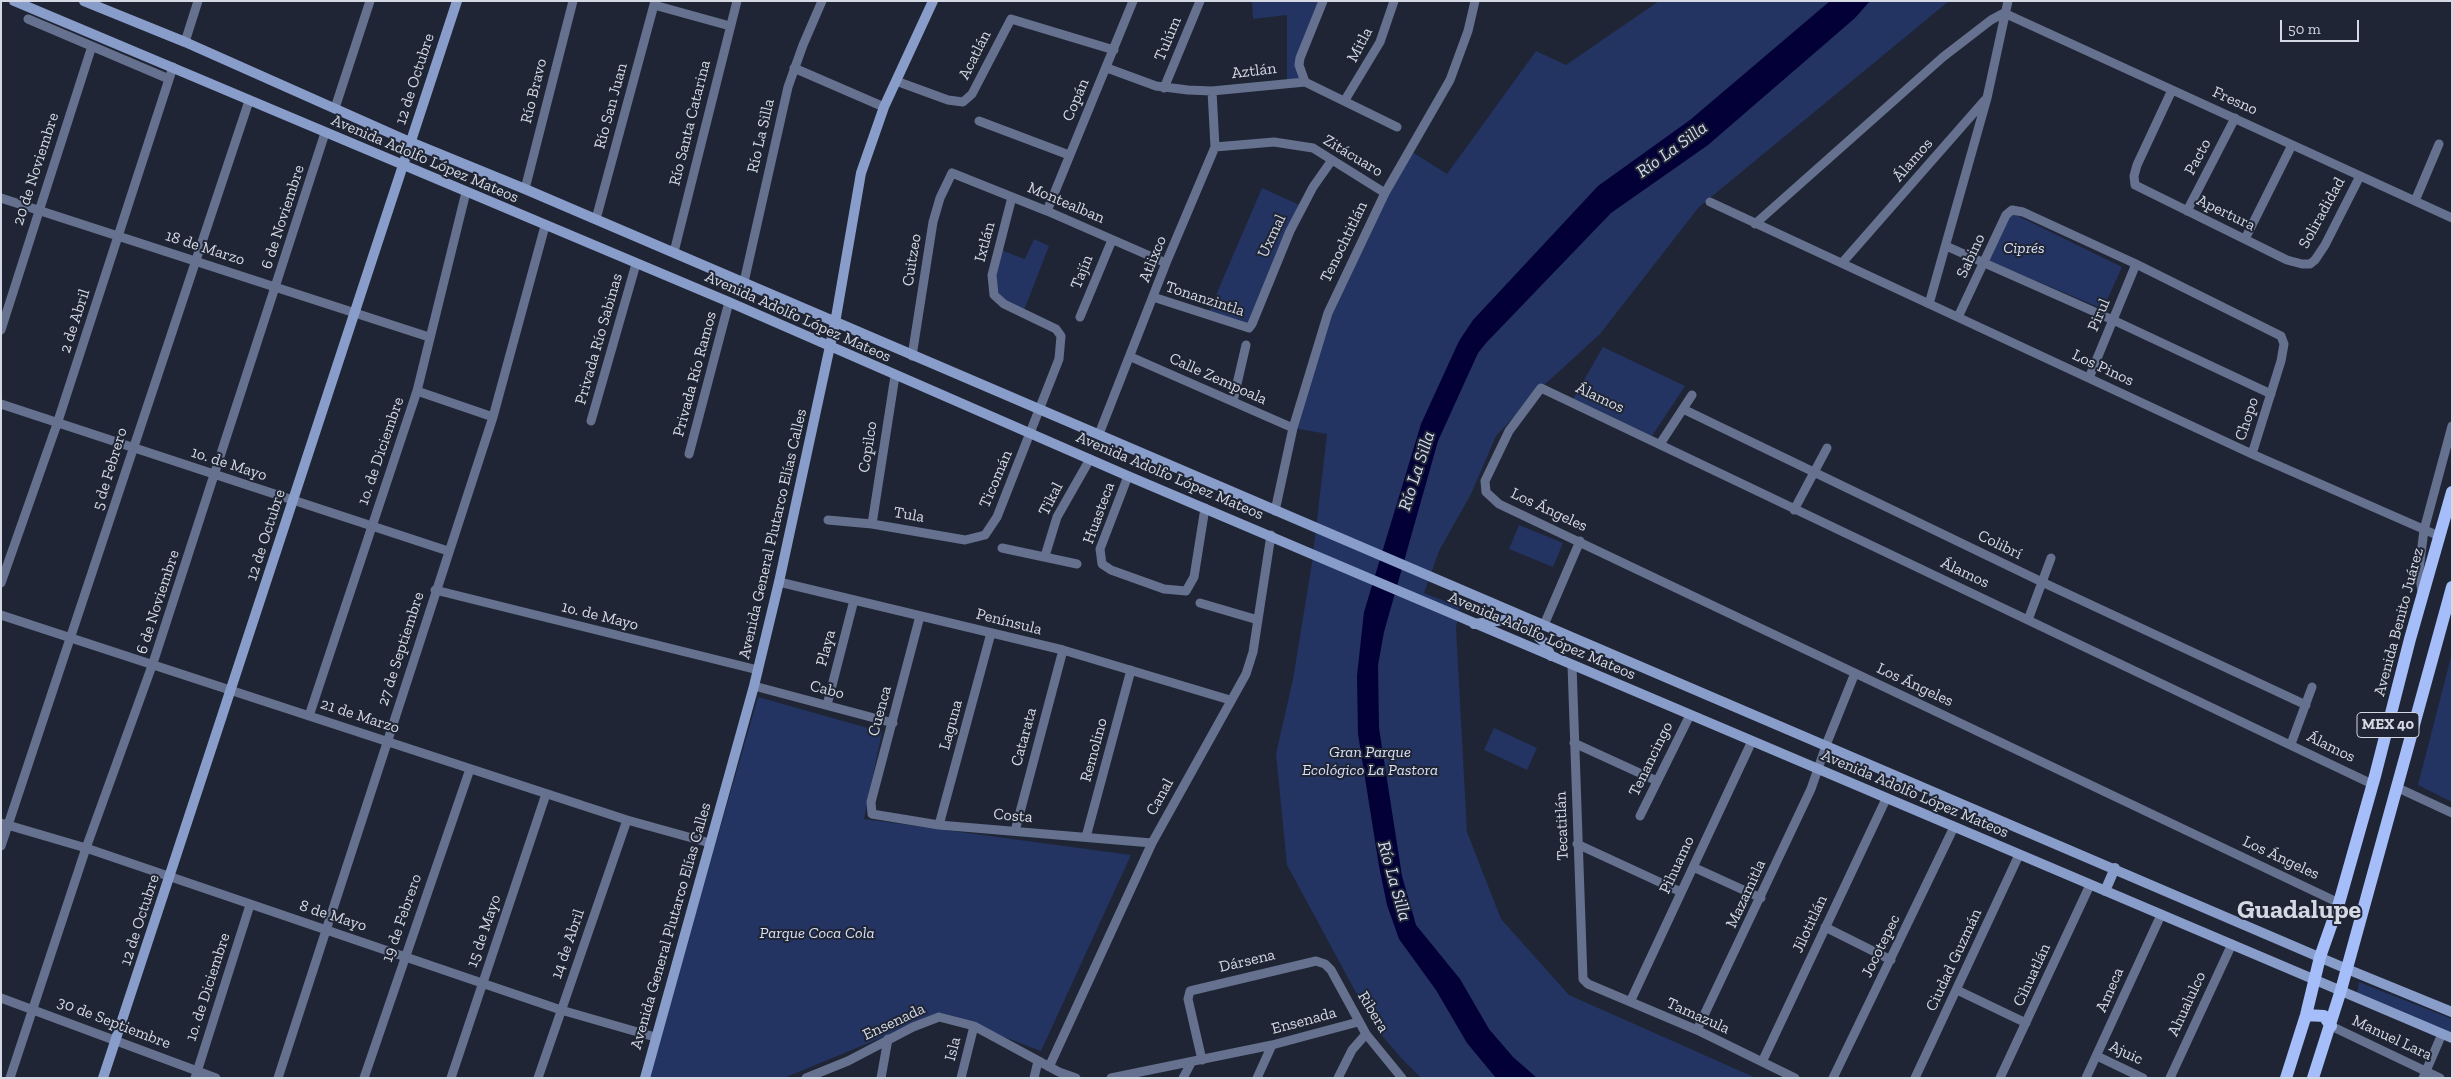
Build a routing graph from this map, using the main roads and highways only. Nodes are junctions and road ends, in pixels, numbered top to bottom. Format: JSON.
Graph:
{"nodes":[{"id":1,"x":14,"y":1,"type":"edge"},
{"id":2,"x":84,"y":1,"type":"edge"},
{"id":3,"x":457,"y":1,"type":"edge"},
{"id":4,"x":933,"y":1,"type":"edge"},
{"id":5,"x":410,"y":142,"type":"junction"},
{"id":6,"x":403,"y":164,"type":"junction"},
{"id":7,"x":835,"y":323,"type":"junction"},
{"id":8,"x":830,"y":348,"type":"junction"},
{"id":9,"x":2452,"y":492,"type":"edge"},
{"id":10,"x":2452,"y":587,"type":"edge"},
{"id":11,"x":1474,"y":624,"type":"junction"},
{"id":12,"x":1551,"y":656,"type":"junction"},
{"id":13,"x":2115,"y":868,"type":"junction"},
{"id":14,"x":2105,"y":891,"type":"junction"},
{"id":15,"x":2320,"y":957,"type":"junction"},
{"id":16,"x":2347,"y":969,"type":"junction"},
{"id":17,"x":2315,"y":979,"type":"junction"},
{"id":18,"x":2341,"y":990,"type":"junction"},
{"id":19,"x":2452,"y":1012,"type":"edge"},
{"id":20,"x":2306,"y":1015,"type":"junction"},
{"id":21,"x":2331,"y":1026,"type":"junction"},
{"id":22,"x":2447,"y":1036,"type":"edge"},
{"id":23,"x":103,"y":1078,"type":"edge"},
{"id":24,"x":645,"y":1078,"type":"edge"},
{"id":25,"x":2286,"y":1078,"type":"edge"},
{"id":26,"x":2313,"y":1078,"type":"edge"}],
"edges":[{"from":1,"to":6,"type":"main road","name":"Avenida Adolfo López Mateos"},
{"from":2,"to":5,"type":"main road","name":"Avenida Adolfo López Mateos"},
{"from":3,"to":5,"type":"main road","name":"12 de Octubre"},
{"from":4,"to":7,"type":"main road","name":"Avenida General Plutarco Elías Calles"},
{"from":5,"to":6,"type":"main road","name":"12 de Octubre"},
{"from":5,"to":7,"type":"main road","name":"Avenida Adolfo López Mateos"},
{"from":6,"to":8,"type":"main road","name":"Avenida Adolfo López Mateos"},
{"from":6,"to":23,"type":"main road","name":"12 de Octubre"},
{"from":7,"to":8,"type":"main road","name":"Avenida General Plutarco Elías Calles"},
{"from":7,"to":13,"type":"main road","name":"Avenida Adolfo López Mateos"},
{"from":8,"to":11,"type":"main road","name":"Avenida Adolfo López Mateos"},
{"from":8,"to":24,"type":"main road","name":"Avenida General Plutarco Elías Calles"},
{"from":9,"to":15,"type":"main road","name":"Avenida Benito Juárez","number":"MEX 40"},
{"from":10,"to":16,"type":"main road","number":"MEX 40"},
{"from":11,"to":12,"type":"main road","name":"Avenida Adolfo López Mateos"},
{"from":11,"to":12,"type":"main road"},
{"from":12,"to":14,"type":"main road","name":"Avenida Adolfo López Mateos"},
{"from":13,"to":14,"type":"main road"},
{"from":13,"to":15,"type":"main road","name":"Avenida Adolfo López Mateos"},
{"from":14,"to":17,"type":"main road","name":"Avenida Adolfo López Mateos"},
{"from":15,"to":16,"type":"main road","name":"Avenida Adolfo López Mateos"},
{"from":15,"to":17,"type":"main road","name":"Avenida Benito Juárez","number":"MEX 40"},
{"from":16,"to":18,"type":"main road","number":"MEX 40"},
{"from":16,"to":19,"type":"main road"},
{"from":17,"to":18,"type":"main road","name":"Avenida Adolfo López Mateos"},
{"from":17,"to":20,"type":"main road","name":"Avenida Benito Juárez","number":"MEX 40"},
{"from":18,"to":21,"type":"main road","number":"MEX 40"},
{"from":18,"to":22,"type":"main road","name":"Avenida Adolfo López Mateos"},
{"from":20,"to":21,"type":"main road"},
{"from":20,"to":25,"type":"main road","name":"Avenida Benito Juárez","number":"MEX 40"},
{"from":21,"to":26,"type":"main road","number":"MEX 40"}]}
